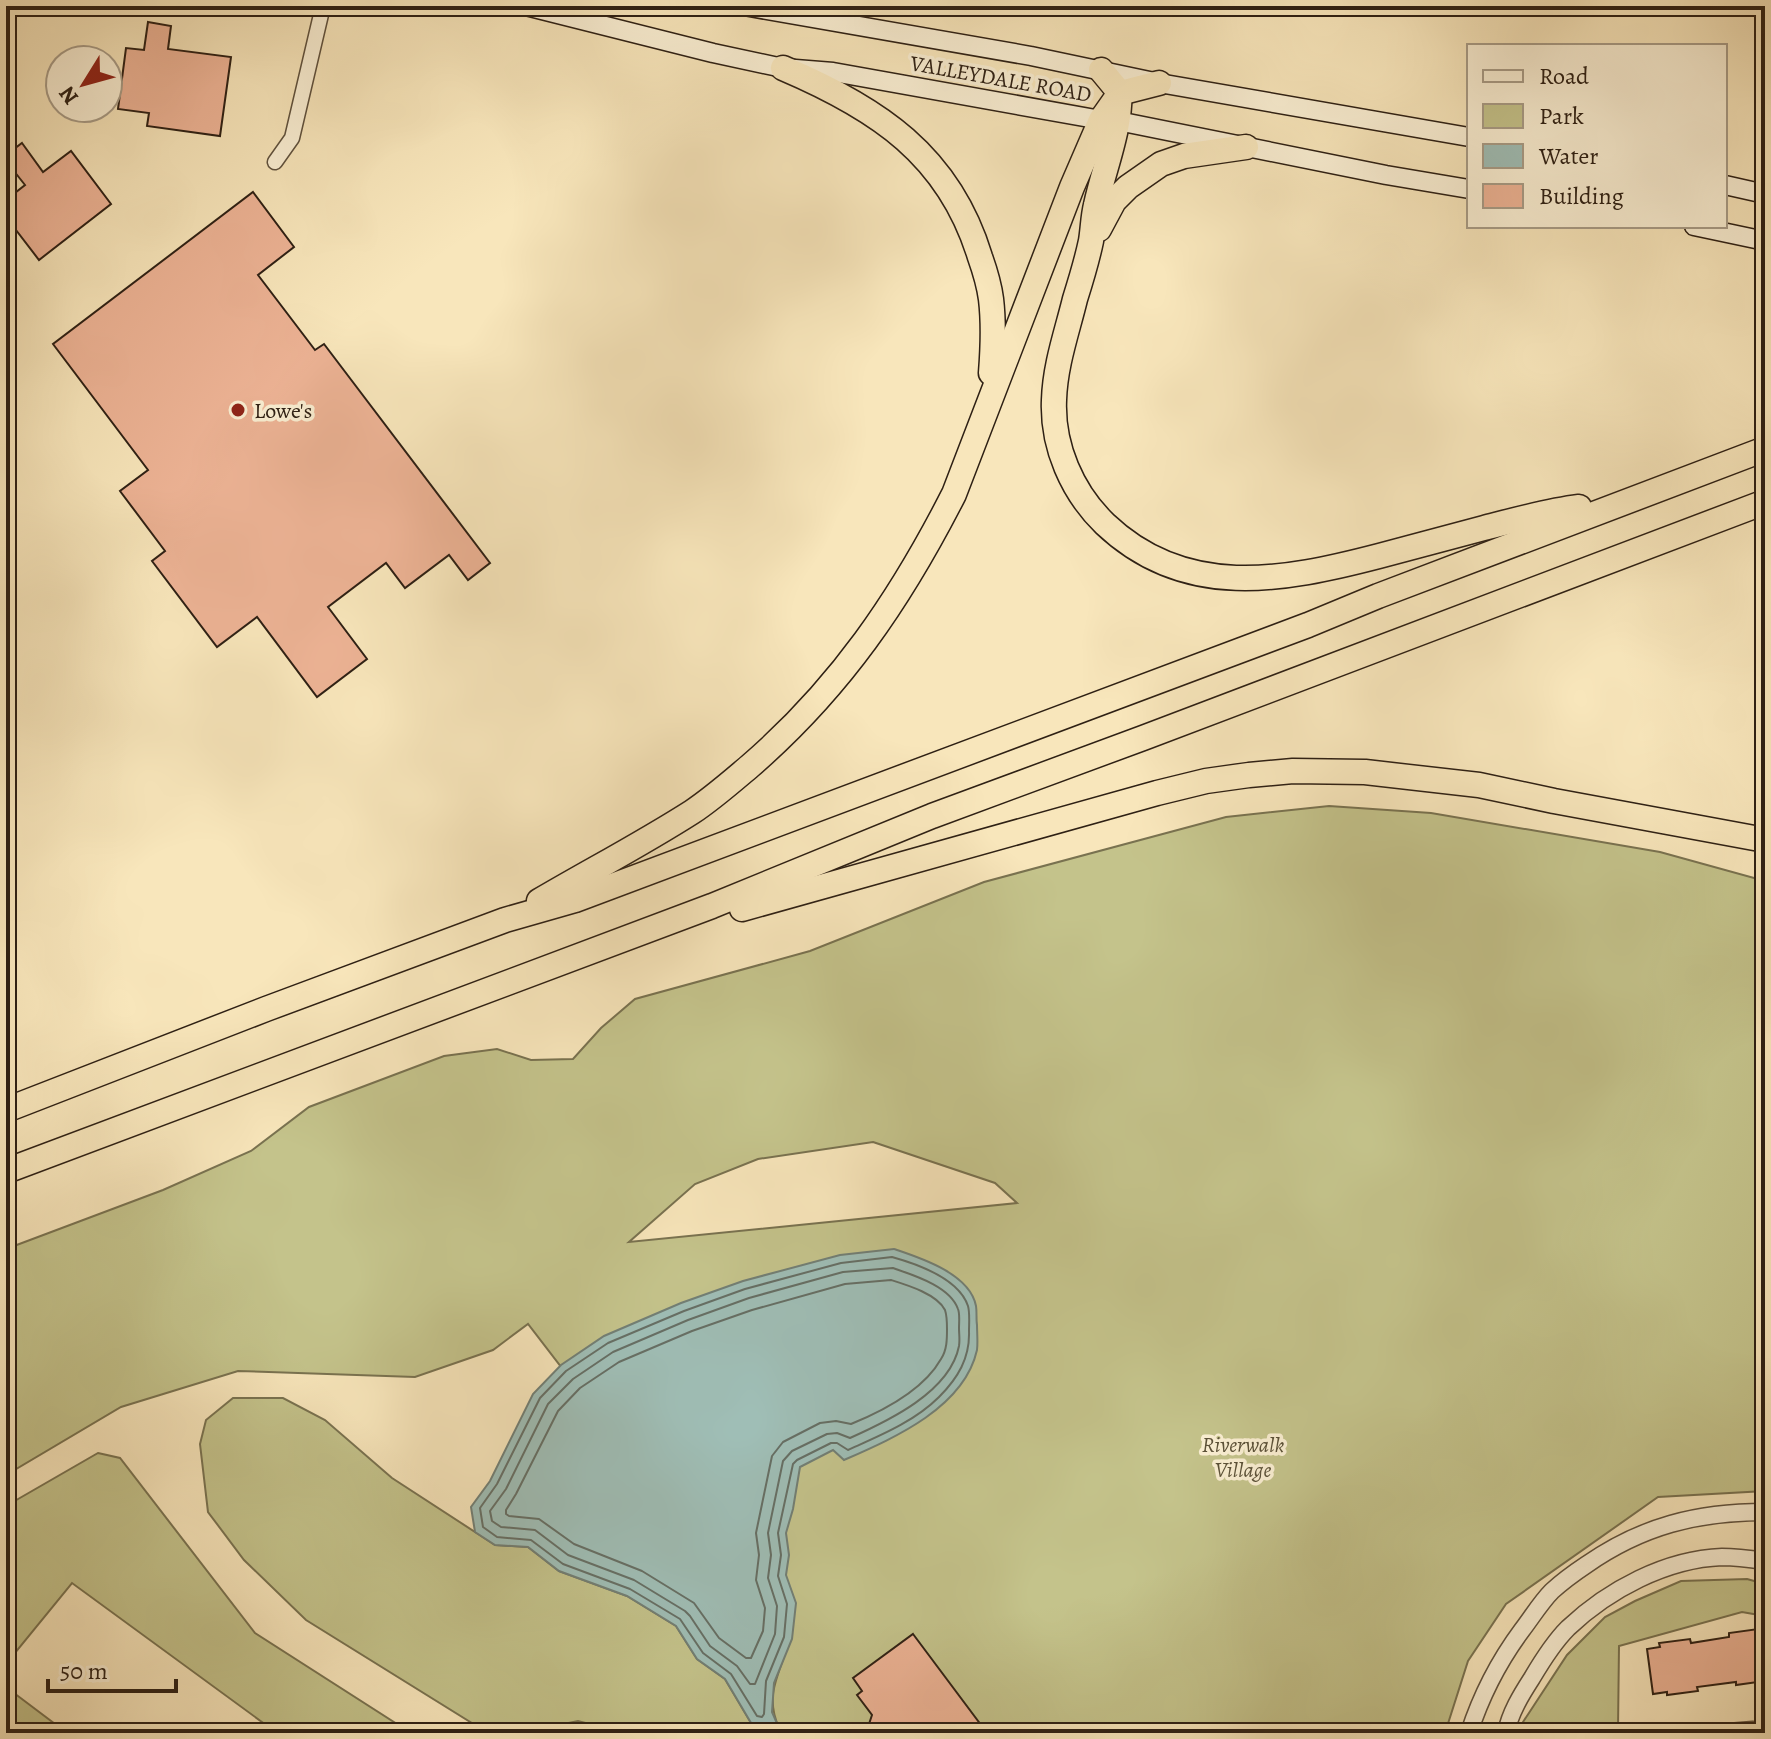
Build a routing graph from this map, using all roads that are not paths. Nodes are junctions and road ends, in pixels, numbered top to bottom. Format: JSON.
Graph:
{"nodes":[{"id":1,"x":323,"y":6,"type":"edge"},
{"id":2,"x":526,"y":6,"type":"edge"},
{"id":3,"x":744,"y":6,"type":"edge"},
{"id":4,"x":783,"y":68,"type":"junction"},
{"id":5,"x":1101,"y":70,"type":"junction"},
{"id":6,"x":1159,"y":83,"type":"junction"},
{"id":7,"x":1120,"y":93,"type":"junction"},
{"id":8,"x":1109,"y":120,"type":"junction"},
{"id":9,"x":1467,"y":137,"type":"edge"},
{"id":10,"x":1246,"y":147,"type":"junction"},
{"id":11,"x":275,"y":162,"type":"dead end"},
{"id":12,"x":1727,"y":185,"type":"edge"},
{"id":13,"x":1467,"y":189,"type":"edge"},
{"id":14,"x":1765,"y":194,"type":"edge"},
{"id":15,"x":1703,"y":228,"type":"edge"},
{"id":16,"x":1765,"y":241,"type":"edge"},
{"id":17,"x":1091,"y":242,"type":"junction"},
{"id":18,"x":992,"y":393,"type":"junction"},
{"id":19,"x":1765,"y":449,"type":"edge"},
{"id":20,"x":1765,"y":502,"type":"edge"},
{"id":21,"x":1621,"y":503,"type":"junction"},
{"id":22,"x":1765,"y":840,"type":"edge"},
{"id":23,"x":505,"y":920,"type":"junction"},
{"id":24,"x":646,"y":930,"type":"junction"},
{"id":25,"x":6,"y":1110,"type":"edge"},
{"id":26,"x":6,"y":1171,"type":"edge"},
{"id":27,"x":1765,"y":1512,"type":"edge"},
{"id":28,"x":1765,"y":1561,"type":"edge"},
{"id":29,"x":1469,"y":1733,"type":"edge"},
{"id":30,"x":1506,"y":1733,"type":"edge"},
{"id":31,"x":1704,"y":1733,"type":"edge"},
{"id":32,"x":1756,"y":1733,"type":"edge"}],
"edges":[{"from":1,"to":11,"type":"street"},
{"from":2,"to":4,"type":"main road","name":"VALLEYDALE ROAD"},
{"from":3,"to":5,"type":"main road","name":"VALLEYDALE ROAD"},
{"from":4,"to":8,"type":"main road","name":"VALLEYDALE ROAD"},
{"from":4,"to":18,"type":"highway"},
{"from":5,"to":6,"type":"main road","name":"VALLEYDALE ROAD"},
{"from":5,"to":7,"type":"highway"},
{"from":6,"to":7,"type":"highway"},
{"from":6,"to":9,"type":"main road","name":"VALLEYDALE ROAD"},
{"from":7,"to":8,"type":"highway"},
{"from":8,"to":10,"type":"main road","name":"VALLEYDALE ROAD"},
{"from":8,"to":17,"type":"highway"},
{"from":8,"to":18,"type":"highway"},
{"from":10,"to":13,"type":"main road","name":"VALLEYDALE ROAD"},
{"from":10,"to":17,"type":"highway"},
{"from":12,"to":14,"type":"main road"},
{"from":15,"to":16,"type":"main road"},
{"from":17,"to":21,"type":"highway"},
{"from":18,"to":23,"type":"highway"},
{"from":19,"to":21,"type":"highway"},
{"from":20,"to":24,"type":"highway"},
{"from":21,"to":23,"type":"highway"},
{"from":22,"to":24,"type":"highway"},
{"from":23,"to":25,"type":"highway"},
{"from":24,"to":26,"type":"highway"},
{"from":27,"to":29,"type":"street"},
{"from":28,"to":30,"type":"street"},
{"from":31,"to":32,"type":"street"}]}
